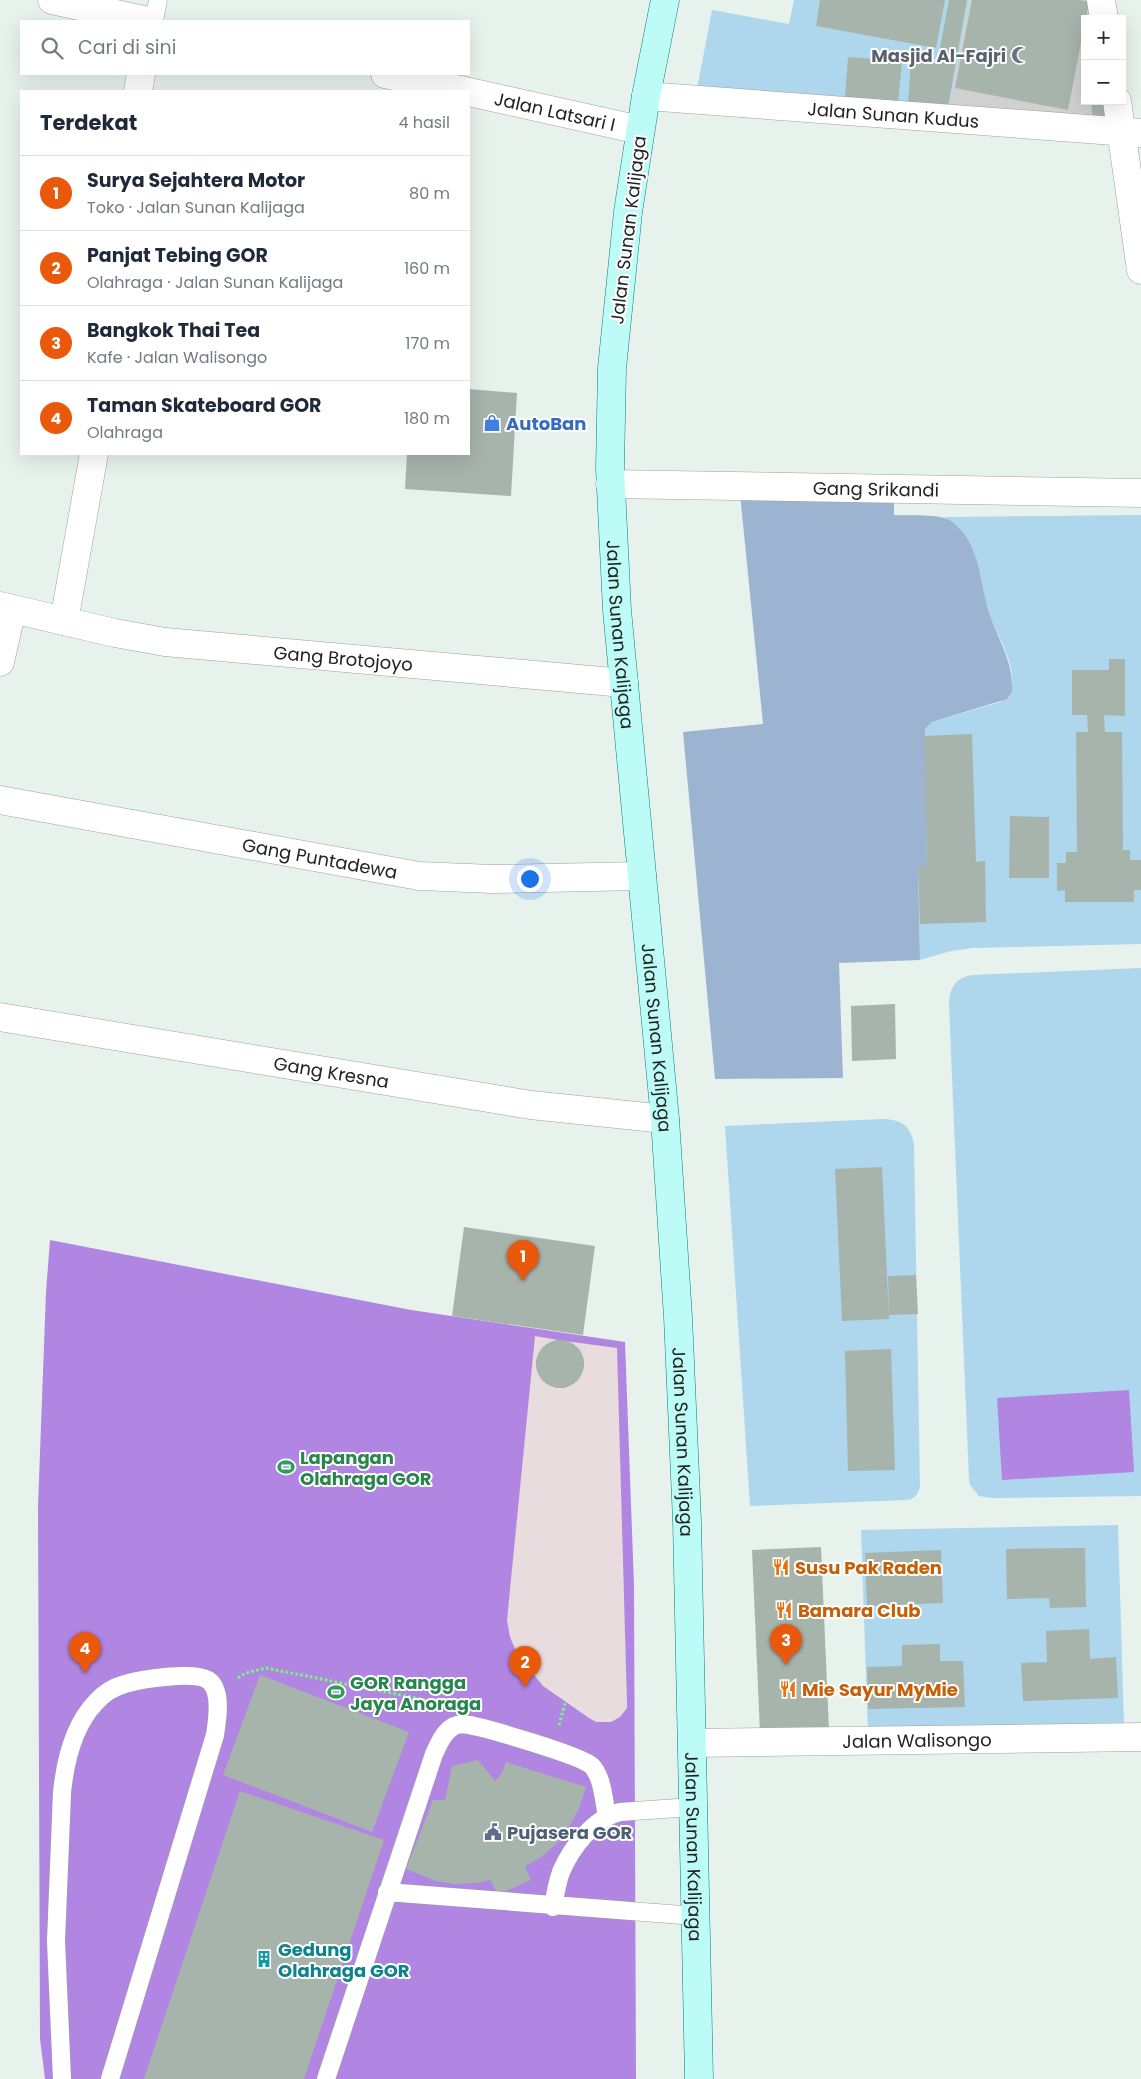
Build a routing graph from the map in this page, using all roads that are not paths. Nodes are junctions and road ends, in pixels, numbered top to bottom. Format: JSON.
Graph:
{"nodes":[{"id":1,"x":158,"y":0,"type":"edge"},
{"id":2,"x":665,"y":0,"type":"edge"},
{"id":3,"x":1101,"y":0,"type":"edge"},
{"id":4,"x":60,"y":1,"type":"edge"},
{"id":5,"x":1103,"y":15,"type":"edge"},
{"id":6,"x":144,"y":20,"type":"edge"},
{"id":7,"x":154,"y":20,"type":"edge"},
{"id":8,"x":141,"y":75,"type":"edge"},
{"id":9,"x":390,"y":75,"type":"edge"},
{"id":10,"x":138,"y":90,"type":"edge"},
{"id":11,"x":459,"y":90,"type":"edge"},
{"id":12,"x":470,"y":92,"type":"edge"},
{"id":13,"x":646,"y":96,"type":"junction"},
{"id":14,"x":1119,"y":105,"type":"edge"},
{"id":15,"x":640,"y":130,"type":"junction"},
{"id":16,"x":1132,"y":132,"type":"edge"},
{"id":17,"x":1141,"y":270,"type":"edge"},
{"id":18,"x":94,"y":455,"type":"edge"},
{"id":19,"x":610,"y":484,"type":"junction"},
{"id":20,"x":1141,"y":493,"type":"edge"},
{"id":21,"x":6,"y":607,"type":"edge"},
{"id":22,"x":64,"y":621,"type":"junction"},
{"id":23,"x":0,"y":662,"type":"edge"},
{"id":24,"x":624,"y":683,"type":"junction"},
{"id":25,"x":0,"y":800,"type":"edge"},
{"id":26,"x":642,"y":876,"type":"junction"},
{"id":27,"x":0,"y":1017,"type":"edge"},
{"id":28,"x":665,"y":1119,"type":"junction"},
{"id":29,"x":1141,"y":1737,"type":"edge"},
{"id":30,"x":692,"y":1743,"type":"junction"},
{"id":31,"x":692,"y":1807,"type":"junction"},
{"id":32,"x":607,"y":1817,"type":"junction"},
{"id":33,"x":387,"y":1892,"type":"junction"},
{"id":34,"x":553,"y":1907,"type":"junction"},
{"id":35,"x":695,"y":1916,"type":"junction"},
{"id":36,"x":62,"y":2079,"type":"edge"},
{"id":37,"x":110,"y":2079,"type":"edge"},
{"id":38,"x":326,"y":2079,"type":"edge"},
{"id":39,"x":698,"y":2079,"type":"edge"}],
"edges":[{"from":1,"to":7,"type":"lane"},
{"from":2,"to":13,"type":"main road","name":"Jalan Sunan Kalijaga"},
{"from":3,"to":5,"type":"street"},
{"from":4,"to":6,"type":"street"},
{"from":8,"to":10,"type":"street"},
{"from":9,"to":11,"type":"street"},
{"from":12,"to":15,"type":"street","name":"Jalan Latsari I"},
{"from":13,"to":15,"type":"main road","name":"Jalan Sunan Kalijaga"},
{"from":13,"to":16,"type":"street","name":"Jalan Sunan Kudus"},
{"from":14,"to":16,"type":"street"},
{"from":15,"to":19,"type":"main road","name":"Jalan Sunan Kalijaga"},
{"from":16,"to":17,"type":"street"},
{"from":18,"to":22,"type":"street"},
{"from":19,"to":20,"type":"street","name":"Gang Srikandi"},
{"from":19,"to":24,"type":"main road","name":"Jalan Sunan Kalijaga"},
{"from":21,"to":22,"type":"street","name":"Gang Brotojoyo"},
{"from":21,"to":23,"type":"street"},
{"from":22,"to":24,"type":"street","name":"Gang Brotojoyo"},
{"from":24,"to":26,"type":"main road","name":"Jalan Sunan Kalijaga"},
{"from":25,"to":26,"type":"street","name":"Gang Puntadewa"},
{"from":26,"to":28,"type":"main road","name":"Jalan Sunan Kalijaga"},
{"from":27,"to":28,"type":"street","name":"Gang Kresna"},
{"from":28,"to":30,"type":"main road","name":"Jalan Sunan Kalijaga"},
{"from":29,"to":30,"type":"street","name":"Jalan Walisongo"},
{"from":30,"to":31,"type":"main road","name":"Jalan Sunan Kalijaga"},
{"from":31,"to":32,"type":"lane"},
{"from":31,"to":35,"type":"main road","name":"Jalan Sunan Kalijaga"},
{"from":32,"to":33,"type":"lane"},
{"from":32,"to":34,"type":"lane"},
{"from":33,"to":34,"type":"lane"},
{"from":33,"to":38,"type":"lane"},
{"from":34,"to":35,"type":"lane"},
{"from":35,"to":39,"type":"main road","name":"Jalan Sunan Kalijaga"},
{"from":36,"to":37,"type":"lane"}]}
